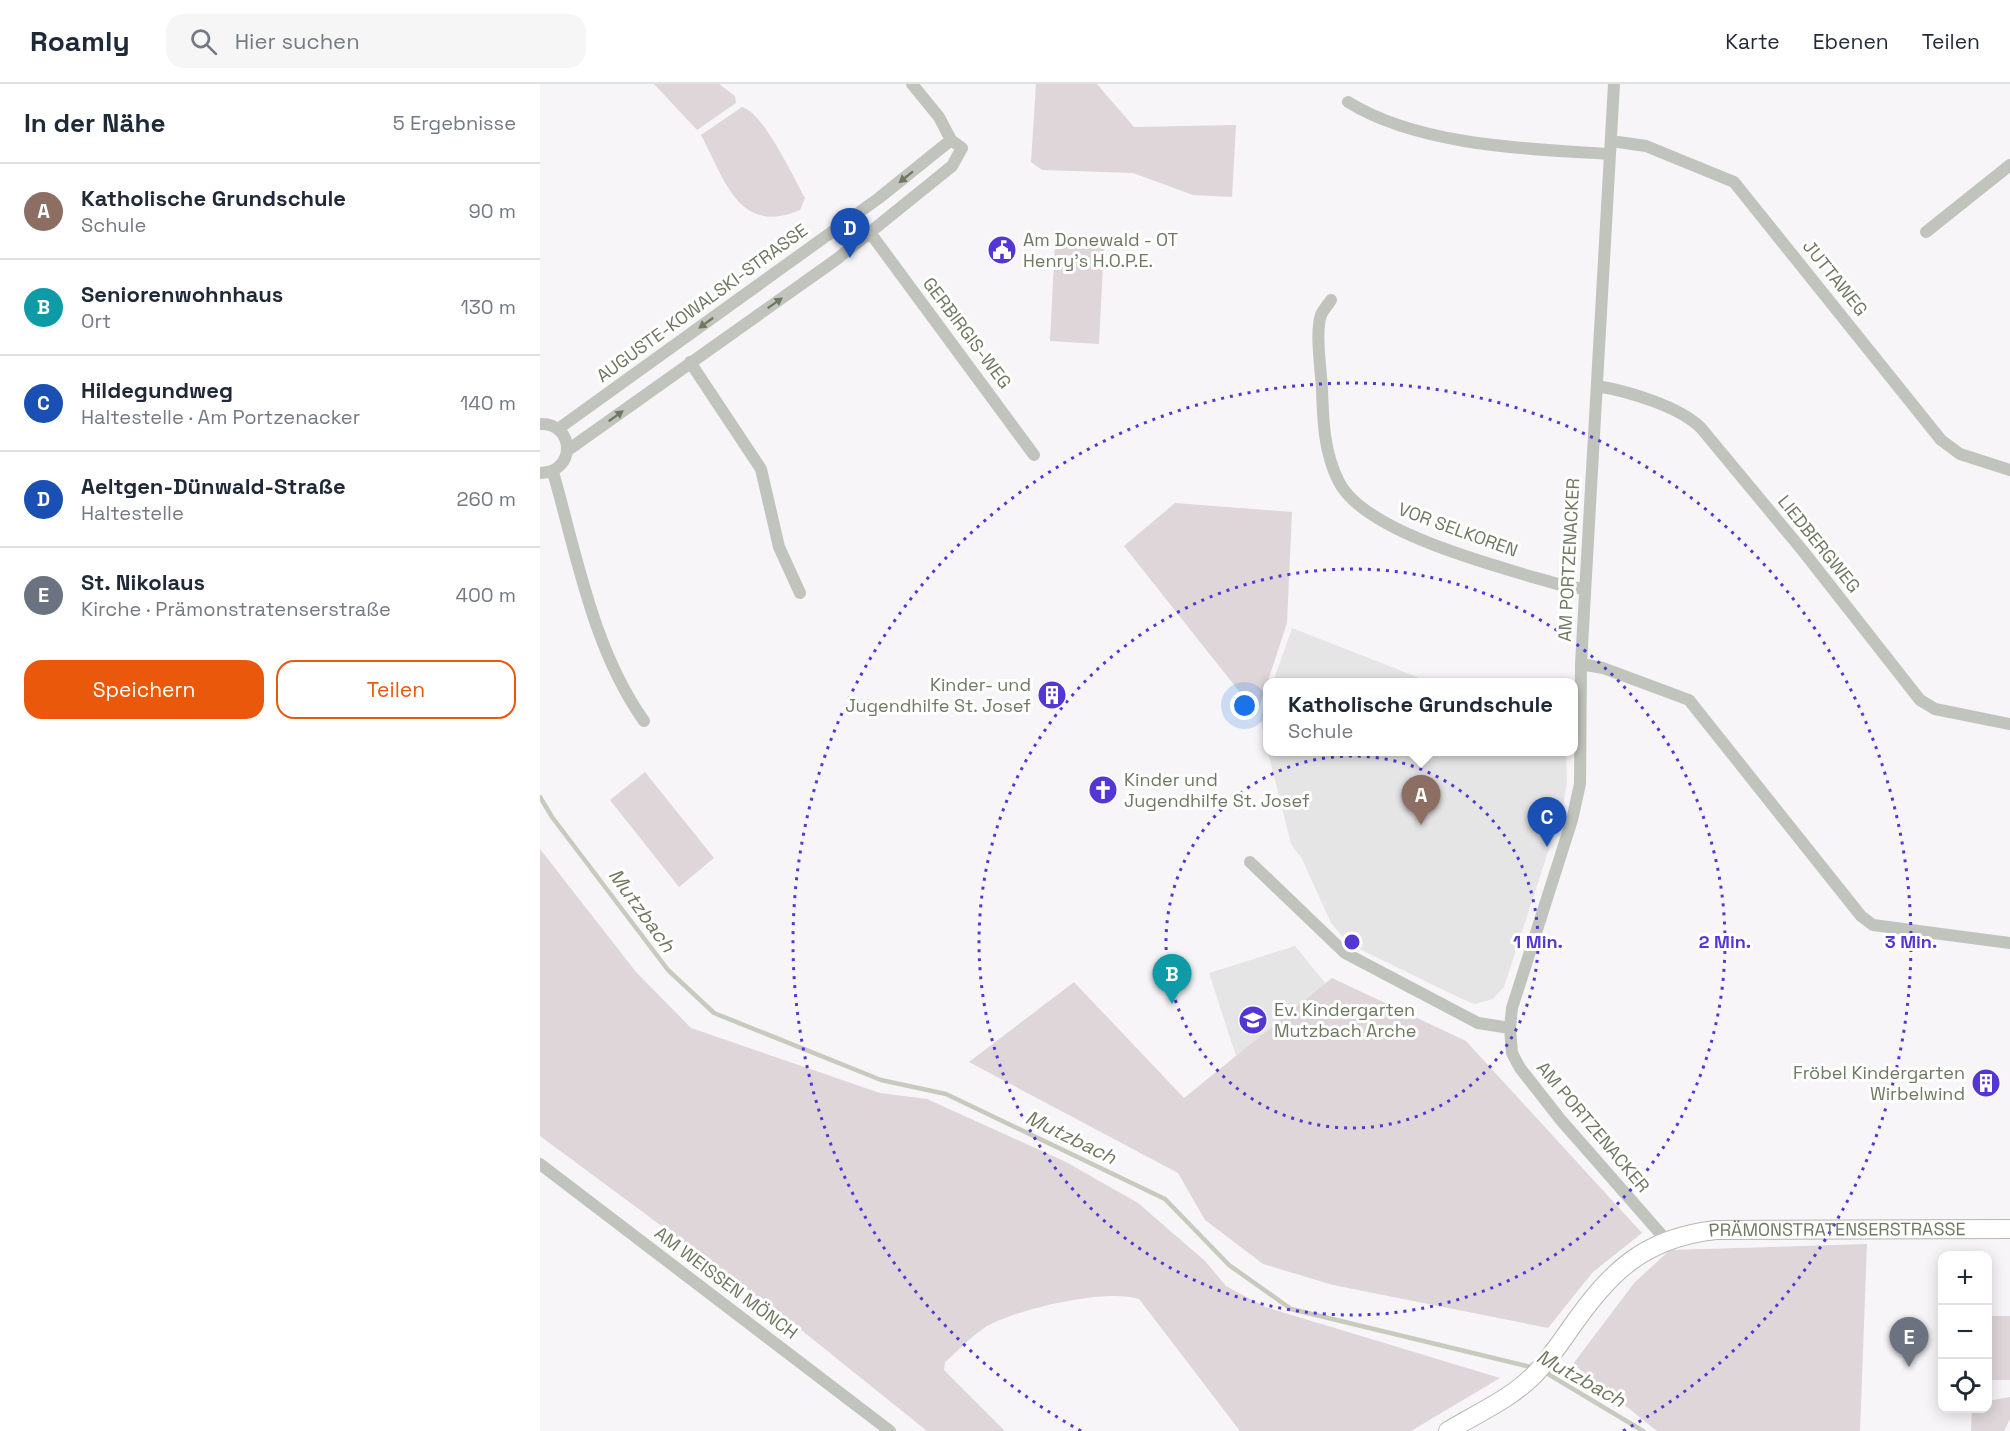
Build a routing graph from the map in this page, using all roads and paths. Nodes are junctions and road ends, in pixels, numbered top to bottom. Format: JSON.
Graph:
{"nodes":[{"id":1,"x":912,"y":84,"type":"edge"},
{"id":2,"x":1614,"y":84,"type":"edge"},
{"id":3,"x":1348,"y":102,"type":"dead end"},
{"id":4,"x":951,"y":140,"type":"junction"},
{"id":5,"x":1610,"y":147,"type":"junction"},
{"id":6,"x":2010,"y":165,"type":"edge"},
{"id":7,"x":1926,"y":232,"type":"dead end"},
{"id":8,"x":871,"y":234,"type":"junction"},
{"id":9,"x":1331,"y":300,"type":"dead end"},
{"id":10,"x":690,"y":362,"type":"junction"},
{"id":11,"x":1597,"y":386,"type":"junction"},
{"id":12,"x":540,"y":424,"type":"edge"},
{"id":13,"x":558,"y":429,"type":"junction"},
{"id":14,"x":568,"y":450,"type":"junction"},
{"id":15,"x":1034,"y":455,"type":"dead end"},
{"id":16,"x":2010,"y":470,"type":"edge"},
{"id":17,"x":546,"y":472,"type":"edge"},
{"id":18,"x":1585,"y":589,"type":"junction"},
{"id":19,"x":800,"y":593,"type":"dead end"},
{"id":20,"x":1581,"y":664,"type":"junction"},
{"id":21,"x":644,"y":721,"type":"dead end"},
{"id":22,"x":2010,"y":724,"type":"edge"},
{"id":23,"x":1250,"y":862,"type":"dead end"},
{"id":24,"x":2010,"y":943,"type":"edge"},
{"id":25,"x":1510,"y":1028,"type":"junction"},
{"id":26,"x":540,"y":1164,"type":"edge"},
{"id":27,"x":2010,"y":1229,"type":"edge"},
{"id":28,"x":1666,"y":1240,"type":"junction"},
{"id":29,"x":890,"y":1431,"type":"edge"},
{"id":30,"x":1448,"y":1431,"type":"edge"}],
"edges":[{"from":1,"to":4,"type":"street"},
{"from":2,"to":5,"type":"street","name":"AM PORTZENACKER"},
{"from":3,"to":5,"type":"street","name":"JUTTAWEG"},
{"from":4,"to":8,"type":"street"},
{"from":4,"to":13,"type":"street","name":"AUGUSTE-KOWALSKI-STRASSE","one_way":true},
{"from":5,"to":11,"type":"street","name":"AM PORTZENACKER"},
{"from":5,"to":16,"type":"street","name":"JUTTAWEG"},
{"from":6,"to":7,"type":"street"},
{"from":10,"to":8,"type":"street","one_way":true},
{"from":8,"to":15,"type":"street","name":"GERBIRGIS-WEG"},
{"from":9,"to":18,"type":"street","name":"VOR SELKOREN"},
{"from":14,"to":10,"type":"street","one_way":true},
{"from":10,"to":19,"type":"street"},
{"from":11,"to":18,"type":"street","name":"AM PORTZENACKER"},
{"from":11,"to":22,"type":"street","name":"LIEDBERGWEG"},
{"from":12,"to":13,"type":"street"},
{"from":13,"to":14,"type":"street"},
{"from":14,"to":17,"type":"street"},
{"from":17,"to":21,"type":"street"},
{"from":18,"to":20,"type":"street","name":"AM PORTZENACKER"},
{"from":20,"to":24,"type":"street"},
{"from":20,"to":25,"type":"street","name":"AM PORTZENACKER"},
{"from":23,"to":25,"type":"street"},
{"from":25,"to":28,"type":"street","name":"AM PORTZENACKER"},
{"from":26,"to":29,"type":"street","name":"AM WEISSEN MÖNCH"},
{"from":27,"to":28,"type":"main road","name":"PRÄMONSTRATENSERSTRASSE"},
{"from":28,"to":30,"type":"main road","name":"PRÄMONSTRATENSERSTRASSE"}]}
